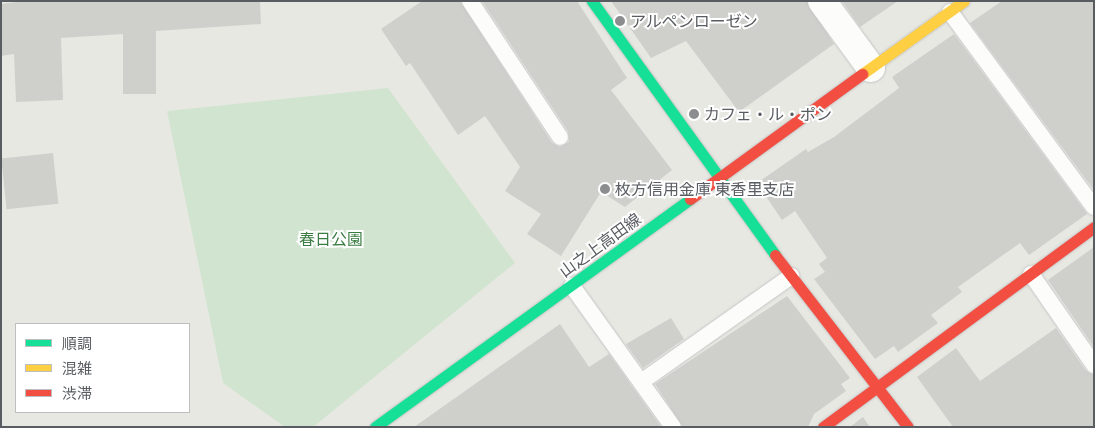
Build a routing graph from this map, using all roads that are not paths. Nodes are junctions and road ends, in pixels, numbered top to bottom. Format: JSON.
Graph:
{"nodes":[{"id":1,"x":470,"y":1,"type":"edge"},
{"id":2,"x":592,"y":1,"type":"edge"},
{"id":3,"x":822,"y":1,"type":"edge"},
{"id":4,"x":964,"y":1,"type":"edge"},
{"id":5,"x":950,"y":12,"type":"junction"},
{"id":6,"x":871,"y":68,"type":"junction"},
{"id":7,"x":560,"y":136,"type":"dead end"},
{"id":8,"x":718,"y":181,"type":"junction"},
{"id":9,"x":1094,"y":207,"type":"edge"},
{"id":10,"x":1094,"y":227,"type":"edge"},
{"id":11,"x":1031,"y":274,"type":"junction"},
{"id":12,"x":791,"y":276,"type":"junction"},
{"id":13,"x":572,"y":286,"type":"junction"},
{"id":14,"x":1094,"y":365,"type":"edge"},
{"id":15,"x":641,"y":382,"type":"junction"},
{"id":16,"x":876,"y":388,"type":"junction"},
{"id":17,"x":375,"y":427,"type":"edge"},
{"id":18,"x":673,"y":427,"type":"edge"},
{"id":19,"x":823,"y":427,"type":"edge"},
{"id":20,"x":908,"y":427,"type":"edge"}],
"edges":[{"from":1,"to":7,"type":"lane"},
{"from":2,"to":8,"type":"street"},
{"from":3,"to":6,"type":"street"},
{"from":4,"to":5,"type":"street","name":"山之上高田線"},
{"from":5,"to":6,"type":"street","name":"山之上高田線"},
{"from":5,"to":9,"type":"lane"},
{"from":6,"to":8,"type":"street","name":"山之上高田線"},
{"from":8,"to":12,"type":"street"},
{"from":8,"to":13,"type":"street","name":"山之上高田線"},
{"from":10,"to":11,"type":"street"},
{"from":11,"to":14,"type":"lane"},
{"from":11,"to":16,"type":"street"},
{"from":12,"to":15,"type":"lane"},
{"from":12,"to":16,"type":"street"},
{"from":13,"to":15,"type":"lane"},
{"from":13,"to":17,"type":"street","name":"山之上高田線"},
{"from":15,"to":18,"type":"lane"},
{"from":16,"to":19,"type":"street"},
{"from":16,"to":20,"type":"street"}]}
